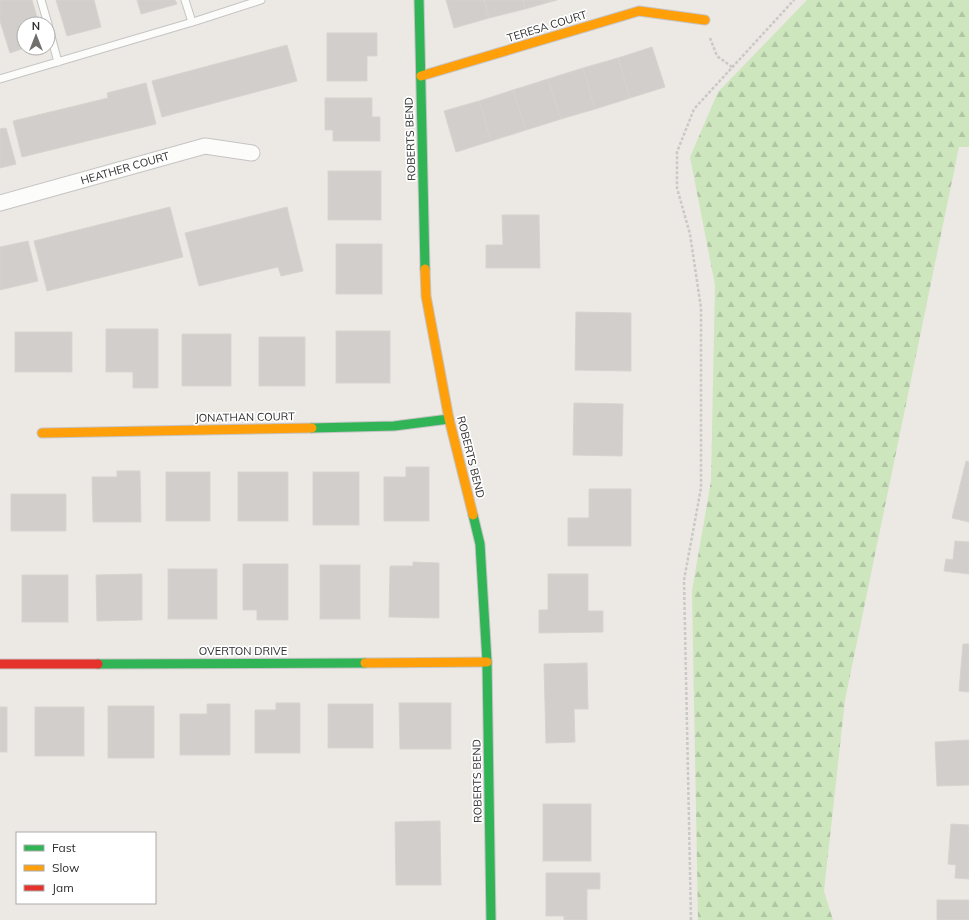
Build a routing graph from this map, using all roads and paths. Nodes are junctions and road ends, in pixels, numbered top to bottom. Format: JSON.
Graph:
{"nodes":[{"id":1,"x":41,"y":0,"type":"edge"},
{"id":2,"x":185,"y":0,"type":"edge"},
{"id":3,"x":261,"y":0,"type":"edge"},
{"id":4,"x":419,"y":0,"type":"edge"},
{"id":5,"x":794,"y":0,"type":"edge"},
{"id":6,"x":45,"y":16,"type":"edge"},
{"id":7,"x":705,"y":20,"type":"joint"},
{"id":8,"x":192,"y":22,"type":"junction"},
{"id":9,"x":56,"y":55,"type":"edge"},
{"id":10,"x":58,"y":62,"type":"junction"},
{"id":11,"x":732,"y":67,"type":"junction"},
{"id":12,"x":421,"y":76,"type":"junction"},
{"id":13,"x":0,"y":79,"type":"edge"},
{"id":14,"x":252,"y":153,"type":"dead end"},
{"id":15,"x":0,"y":203,"type":"edge"},
{"id":16,"x":449,"y":418,"type":"junction"},
{"id":17,"x":42,"y":433,"type":"dead end"},
{"id":18,"x":487,"y":662,"type":"junction"},
{"id":19,"x":0,"y":664,"type":"edge"},
{"id":20,"x":491,"y":920,"type":"edge"},
{"id":21,"x":691,"y":920,"type":"edge"}],
"edges":[{"from":1,"to":6,"type":"lane"},
{"from":2,"to":8,"type":"lane"},
{"from":3,"to":8,"type":"lane"},
{"from":4,"to":12,"type":"street","name":"ROBERTS BEND"},
{"from":5,"to":11,"type":"path"},
{"from":7,"to":11,"type":"path"},
{"from":7,"to":12,"type":"street","name":"TERESA COURT"},
{"from":8,"to":10,"type":"lane"},
{"from":9,"to":10,"type":"lane"},
{"from":10,"to":13,"type":"lane"},
{"from":11,"to":21,"type":"path"},
{"from":12,"to":16,"type":"street","name":"ROBERTS BEND"},
{"from":14,"to":15,"type":"street","name":"HEATHER COURT"},
{"from":16,"to":17,"type":"street","name":"JONATHAN COURT"},
{"from":16,"to":18,"type":"street","name":"ROBERTS BEND"},
{"from":18,"to":19,"type":"street","name":"OVERTON DRIVE"},
{"from":18,"to":20,"type":"street","name":"ROBERTS BEND"}]}
